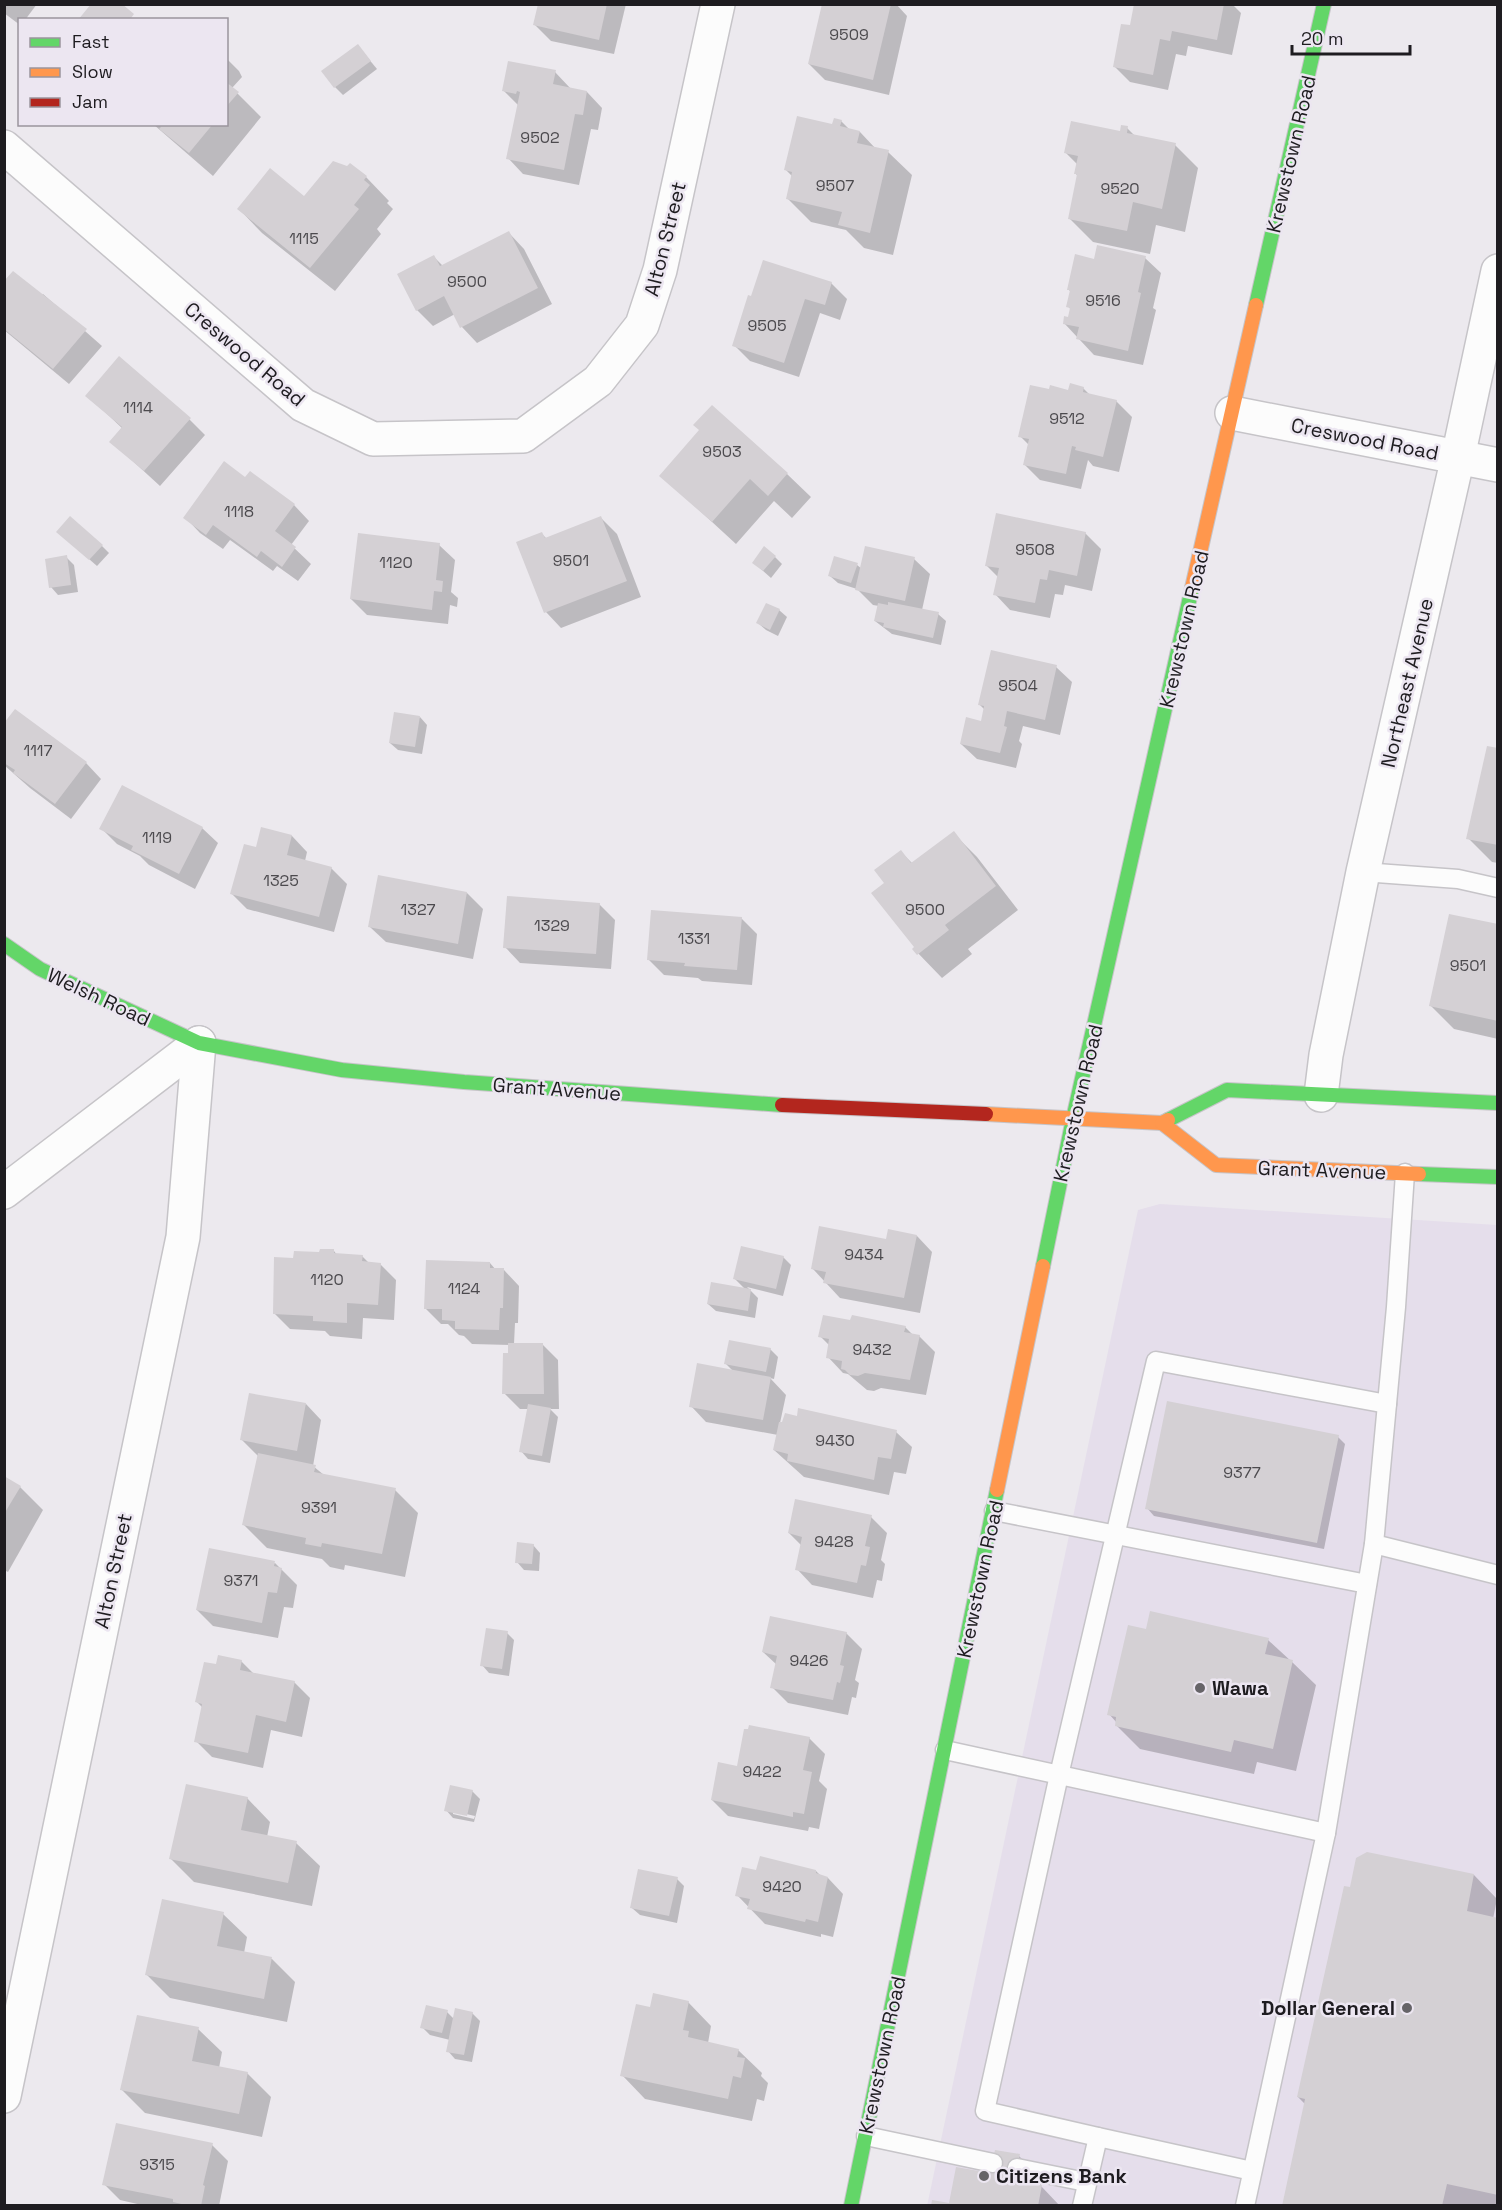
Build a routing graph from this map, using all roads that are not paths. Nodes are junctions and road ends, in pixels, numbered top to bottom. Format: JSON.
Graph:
{"nodes":[{"id":1,"x":718,"y":4,"type":"edge"},
{"id":2,"x":1324,"y":4,"type":"edge"},
{"id":3,"x":4,"y":147,"type":"edge"},
{"id":4,"x":1497,"y":271,"type":"edge"},
{"id":5,"x":1233,"y":413,"type":"junction"},
{"id":6,"x":533,"y":428,"type":"joint"},
{"id":7,"x":1458,"y":457,"type":"junction"},
{"id":8,"x":1497,"y":465,"type":"edge"},
{"id":9,"x":1363,"y":872,"type":"junction"},
{"id":10,"x":1497,"y":888,"type":"edge"},
{"id":11,"x":4,"y":944,"type":"edge"},
{"id":12,"x":199,"y":1043,"type":"junction"},
{"id":13,"x":1321,"y":1095,"type":"junction"},
{"id":14,"x":1497,"y":1102,"type":"edge"},
{"id":15,"x":1073,"y":1119,"type":"junction"},
{"id":16,"x":1162,"y":1123,"type":"junction"},
{"id":17,"x":1405,"y":1173,"type":"junction"},
{"id":18,"x":1497,"y":1177,"type":"edge"},
{"id":19,"x":4,"y":1192,"type":"edge"},
{"id":20,"x":1387,"y":1404,"type":"junction"},
{"id":21,"x":994,"y":1511,"type":"junction"},
{"id":22,"x":1116,"y":1535,"type":"junction"},
{"id":23,"x":1374,"y":1544,"type":"junction"},
{"id":24,"x":1497,"y":1575,"type":"edge"},
{"id":25,"x":1367,"y":1584,"type":"junction"},
{"id":26,"x":945,"y":1750,"type":"junction"},
{"id":27,"x":1059,"y":1775,"type":"junction"},
{"id":28,"x":1326,"y":1833,"type":"junction"},
{"id":29,"x":4,"y":2096,"type":"edge"},
{"id":30,"x":866,"y":2136,"type":"junction"},
{"id":31,"x":1098,"y":2137,"type":"junction"},
{"id":32,"x":993,"y":2163,"type":"dead end"},
{"id":33,"x":1017,"y":2168,"type":"dead end"},
{"id":34,"x":1252,"y":2171,"type":"junction"},
{"id":35,"x":1086,"y":2182,"type":"junction"},
{"id":36,"x":851,"y":2205,"type":"edge"},
{"id":37,"x":1082,"y":2205,"type":"edge"},
{"id":38,"x":1245,"y":2205,"type":"edge"}],
"edges":[{"from":1,"to":6,"type":"street","name":"Alton Street"},
{"from":2,"to":5,"type":"street","name":"Krewstown Road"},
{"from":3,"to":6,"type":"street","name":"Creswood Road"},
{"from":4,"to":7,"type":"street","name":"Northeast Avenue"},
{"from":5,"to":7,"type":"street","name":"Creswood Road"},
{"from":5,"to":15,"type":"street","name":"Krewstown Road"},
{"from":7,"to":8,"type":"street","name":"Creswood Road"},
{"from":7,"to":9,"type":"street","name":"Northeast Avenue"},
{"from":9,"to":10,"type":"lane"},
{"from":9,"to":13,"type":"street","name":"Northeast Avenue"},
{"from":11,"to":12,"type":"street","name":"Welsh Road"},
{"from":12,"to":15,"type":"street","name":"Grant Avenue"},
{"from":12,"to":19,"type":"street"},
{"from":12,"to":29,"type":"street","name":"Alton Street"},
{"from":13,"to":14,"type":"street","name":"Grant Avenue"},
{"from":13,"to":16,"type":"street","name":"Grant Avenue"},
{"from":15,"to":16,"type":"street","name":"Grant Avenue"},
{"from":15,"to":21,"type":"street","name":"Krewstown Road"},
{"from":16,"to":17,"type":"street","name":"Grant Avenue"},
{"from":17,"to":18,"type":"street","name":"Grant Avenue"},
{"from":17,"to":20,"type":"lane"},
{"from":20,"to":22,"type":"lane"},
{"from":20,"to":23,"type":"lane"},
{"from":21,"to":22,"type":"lane"},
{"from":21,"to":26,"type":"street","name":"Krewstown Road"},
{"from":22,"to":25,"type":"lane"},
{"from":22,"to":27,"type":"lane"},
{"from":23,"to":24,"type":"lane"},
{"from":23,"to":25,"type":"lane"},
{"from":25,"to":28,"type":"lane"},
{"from":26,"to":27,"type":"lane"},
{"from":26,"to":30,"type":"street","name":"Krewstown Road"},
{"from":27,"to":28,"type":"lane"},
{"from":27,"to":31,"type":"lane"},
{"from":28,"to":34,"type":"lane"},
{"from":30,"to":32,"type":"lane"},
{"from":30,"to":36,"type":"street","name":"Krewstown Road"},
{"from":31,"to":34,"type":"lane"},
{"from":31,"to":35,"type":"lane"},
{"from":33,"to":35,"type":"lane"},
{"from":34,"to":38,"type":"lane"},
{"from":35,"to":37,"type":"lane"}]}
